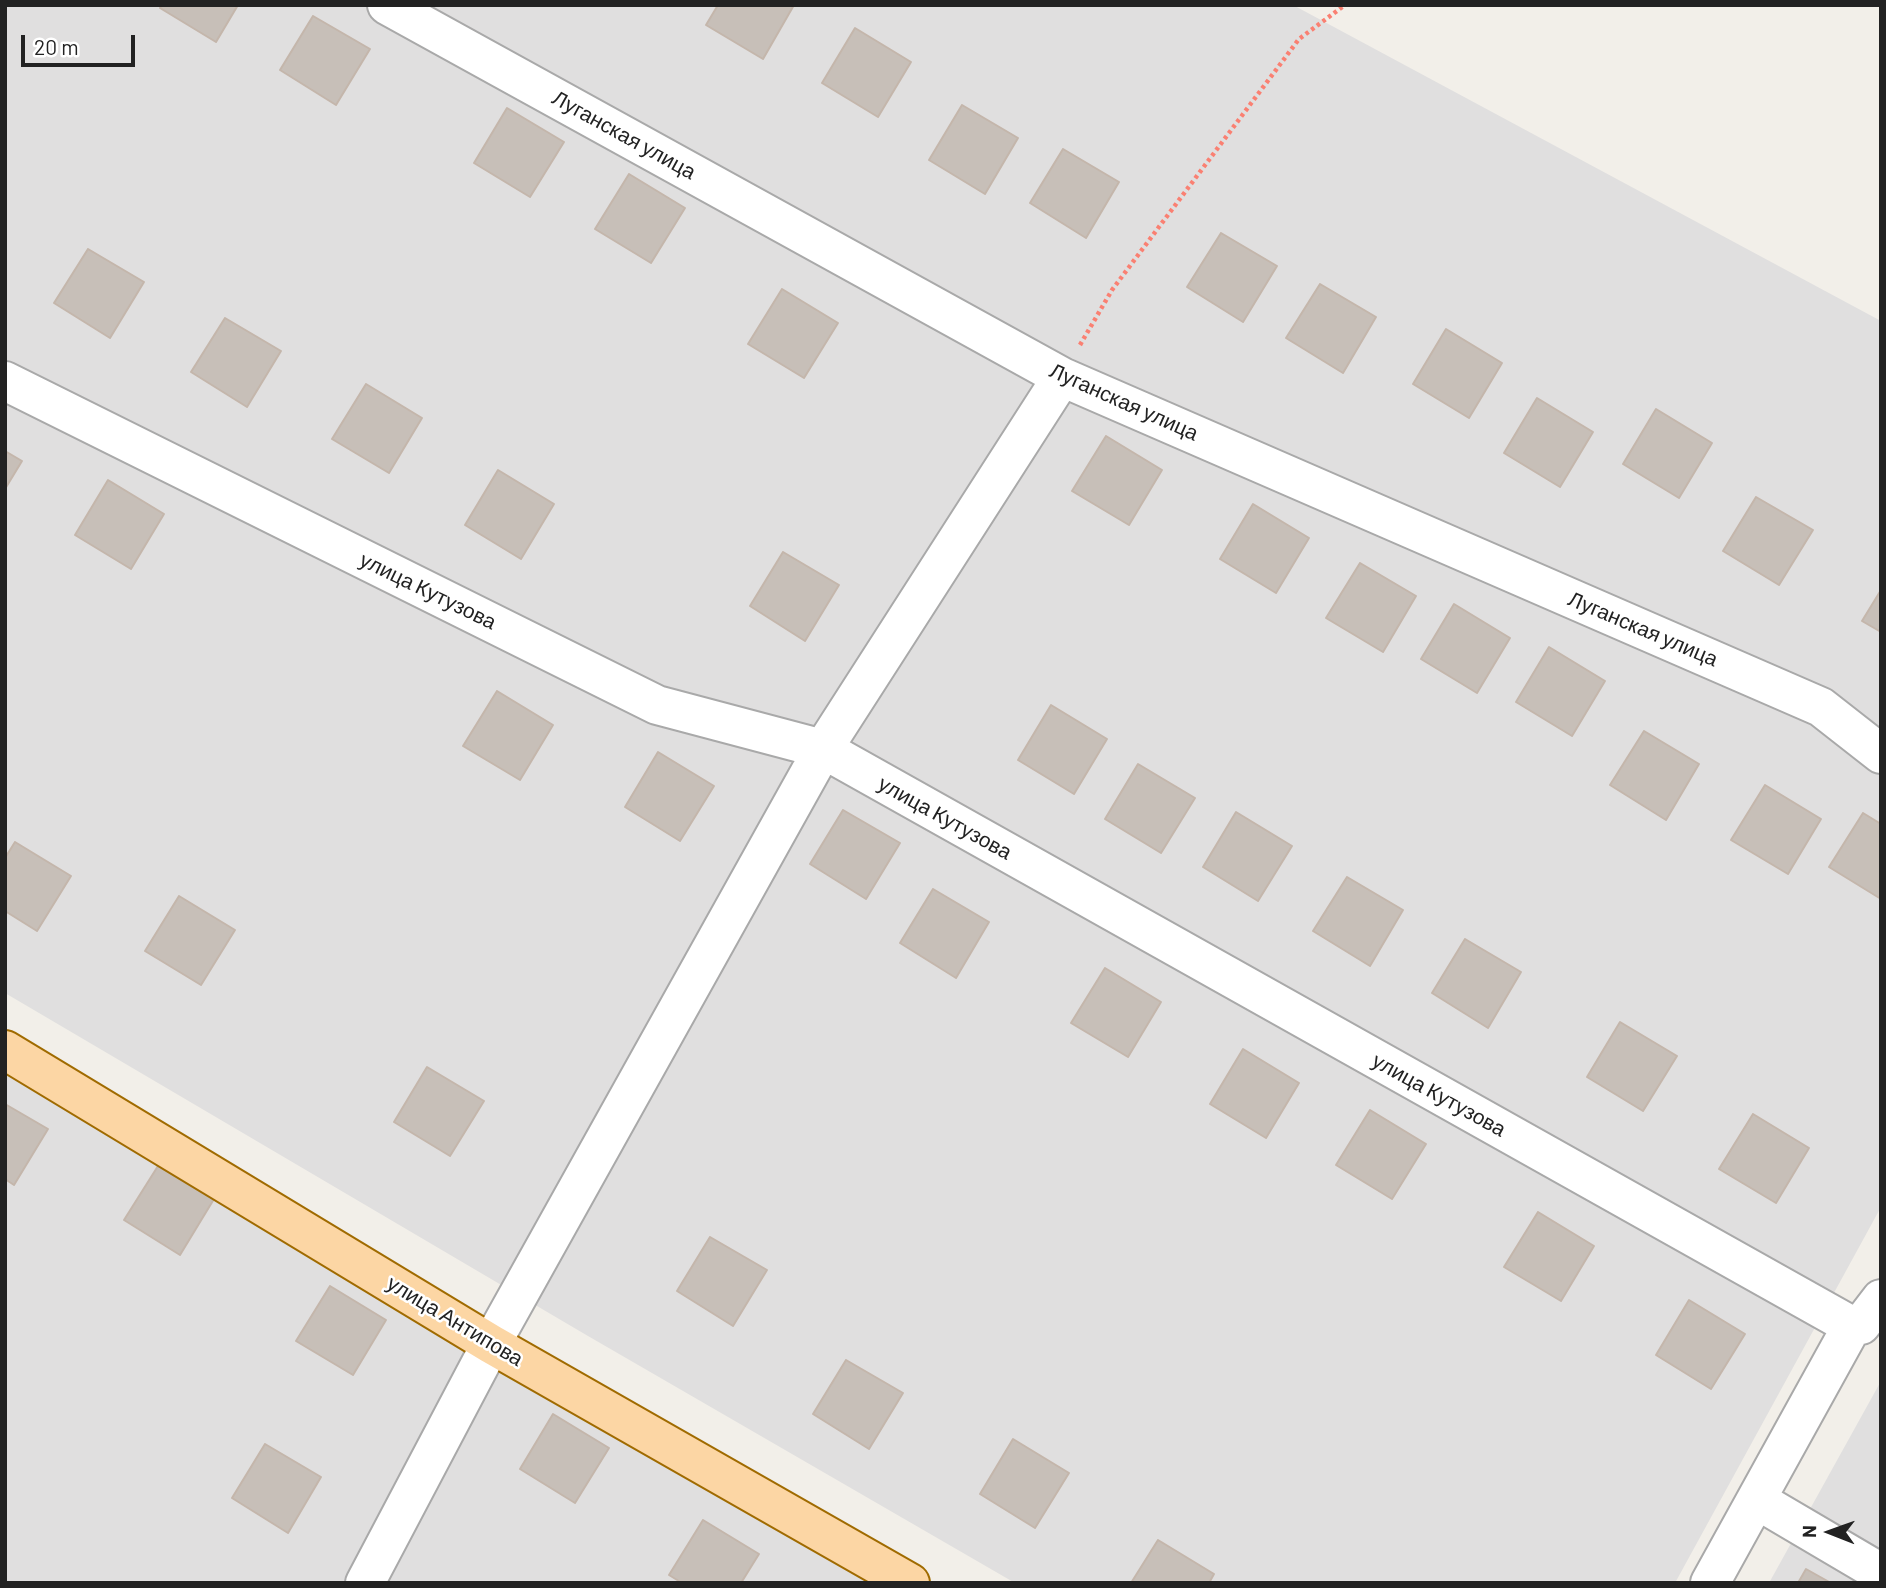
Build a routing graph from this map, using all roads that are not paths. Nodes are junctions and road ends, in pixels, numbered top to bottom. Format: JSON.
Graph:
{"nodes":[{"id":1,"x":387,"y":5,"type":"edge"},
{"id":2,"x":1062,"y":377,"type":"junction"},
{"id":3,"x":5,"y":380,"type":"edge"},
{"id":4,"x":823,"y":750,"type":"junction"},
{"id":5,"x":1881,"y":754,"type":"edge"},
{"id":6,"x":5,"y":1050,"type":"edge"},
{"id":7,"x":1869,"y":1322,"type":"edge"},
{"id":8,"x":491,"y":1344,"type":"junction"},
{"id":9,"x":1756,"y":1500,"type":"junction"},
{"id":10,"x":1881,"y":1573,"type":"edge"},
{"id":11,"x":365,"y":1583,"type":"edge"},
{"id":12,"x":910,"y":1583,"type":"edge"},
{"id":13,"x":1710,"y":1583,"type":"edge"}],
"edges":[{"from":1,"to":2,"type":"street","name":"Луганская улица"},
{"from":2,"to":4,"type":"street"},
{"from":2,"to":5,"type":"street","name":"Луганская улица"},
{"from":3,"to":4,"type":"street","name":"улица Кутузова"},
{"from":4,"to":7,"type":"street","name":"улица Кутузова"},
{"from":4,"to":8,"type":"street"},
{"from":6,"to":8,"type":"main road","name":"улица Антипова"},
{"from":7,"to":9,"type":"street"},
{"from":8,"to":11,"type":"street"},
{"from":8,"to":12,"type":"main road","name":"улица Антипова"},
{"from":9,"to":10,"type":"street"},
{"from":9,"to":13,"type":"street"}]}
